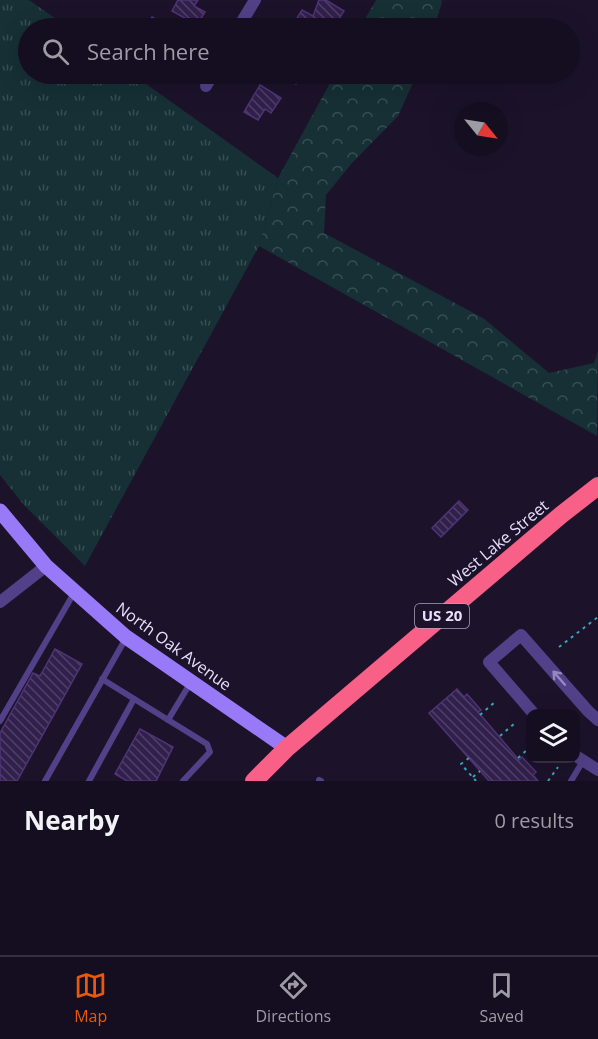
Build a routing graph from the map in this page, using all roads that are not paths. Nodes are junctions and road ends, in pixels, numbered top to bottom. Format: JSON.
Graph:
{"nodes":[{"id":1,"x":255,"y":0,"type":"edge"},
{"id":2,"x":244,"y":18,"type":"edge"},
{"id":3,"x":598,"y":486,"type":"edge"},
{"id":4,"x":0,"y":512,"type":"edge"},
{"id":5,"x":46,"y":566,"type":"junction"},
{"id":6,"x":74,"y":593,"type":"junction"},
{"id":7,"x":0,"y":602,"type":"edge"},
{"id":8,"x":126,"y":638,"type":"junction"},
{"id":9,"x":102,"y":679,"type":"junction"},
{"id":10,"x":191,"y":681,"type":"junction"},
{"id":11,"x":134,"y":699,"type":"junction"},
{"id":12,"x":530,"y":709,"type":"edge"},
{"id":13,"x":168,"y":720,"type":"junction"},
{"id":14,"x":598,"y":720,"type":"edge"},
{"id":15,"x":0,"y":721,"type":"edge"},
{"id":16,"x":287,"y":748,"type":"junction"},
{"id":17,"x":580,"y":759,"type":"edge"},
{"id":18,"x":577,"y":763,"type":"edge"},
{"id":19,"x":597,"y":768,"type":"edge"},
{"id":20,"x":45,"y":781,"type":"edge"},
{"id":21,"x":90,"y":781,"type":"edge"},
{"id":22,"x":183,"y":781,"type":"edge"},
{"id":23,"x":254,"y":781,"type":"edge"},
{"id":24,"x":571,"y":781,"type":"edge"}],
"edges":[{"from":1,"to":2,"type":"street"},
{"from":3,"to":16,"type":"highway","name":"West Lake Street","number":"US 20"},
{"from":4,"to":5,"type":"street","name":"North Oak Avenue"},
{"from":5,"to":6,"type":"street","name":"North Oak Avenue"},
{"from":5,"to":7,"type":"street"},
{"from":6,"to":8,"type":"street","name":"North Oak Avenue"},
{"from":6,"to":15,"type":"lane"},
{"from":8,"to":9,"type":"lane"},
{"from":8,"to":10,"type":"street","name":"North Oak Avenue"},
{"from":9,"to":11,"type":"lane"},
{"from":9,"to":20,"type":"lane"},
{"from":10,"to":13,"type":"lane"},
{"from":10,"to":16,"type":"street","name":"North Oak Avenue"},
{"from":11,"to":13,"type":"lane"},
{"from":11,"to":21,"type":"lane"},
{"from":14,"to":12,"type":"street","one_way":true},
{"from":13,"to":22,"type":"lane"},
{"from":16,"to":23,"type":"highway","number":"US 20"},
{"from":17,"to":19,"type":"street"},
{"from":18,"to":24,"type":"lane"}]}
